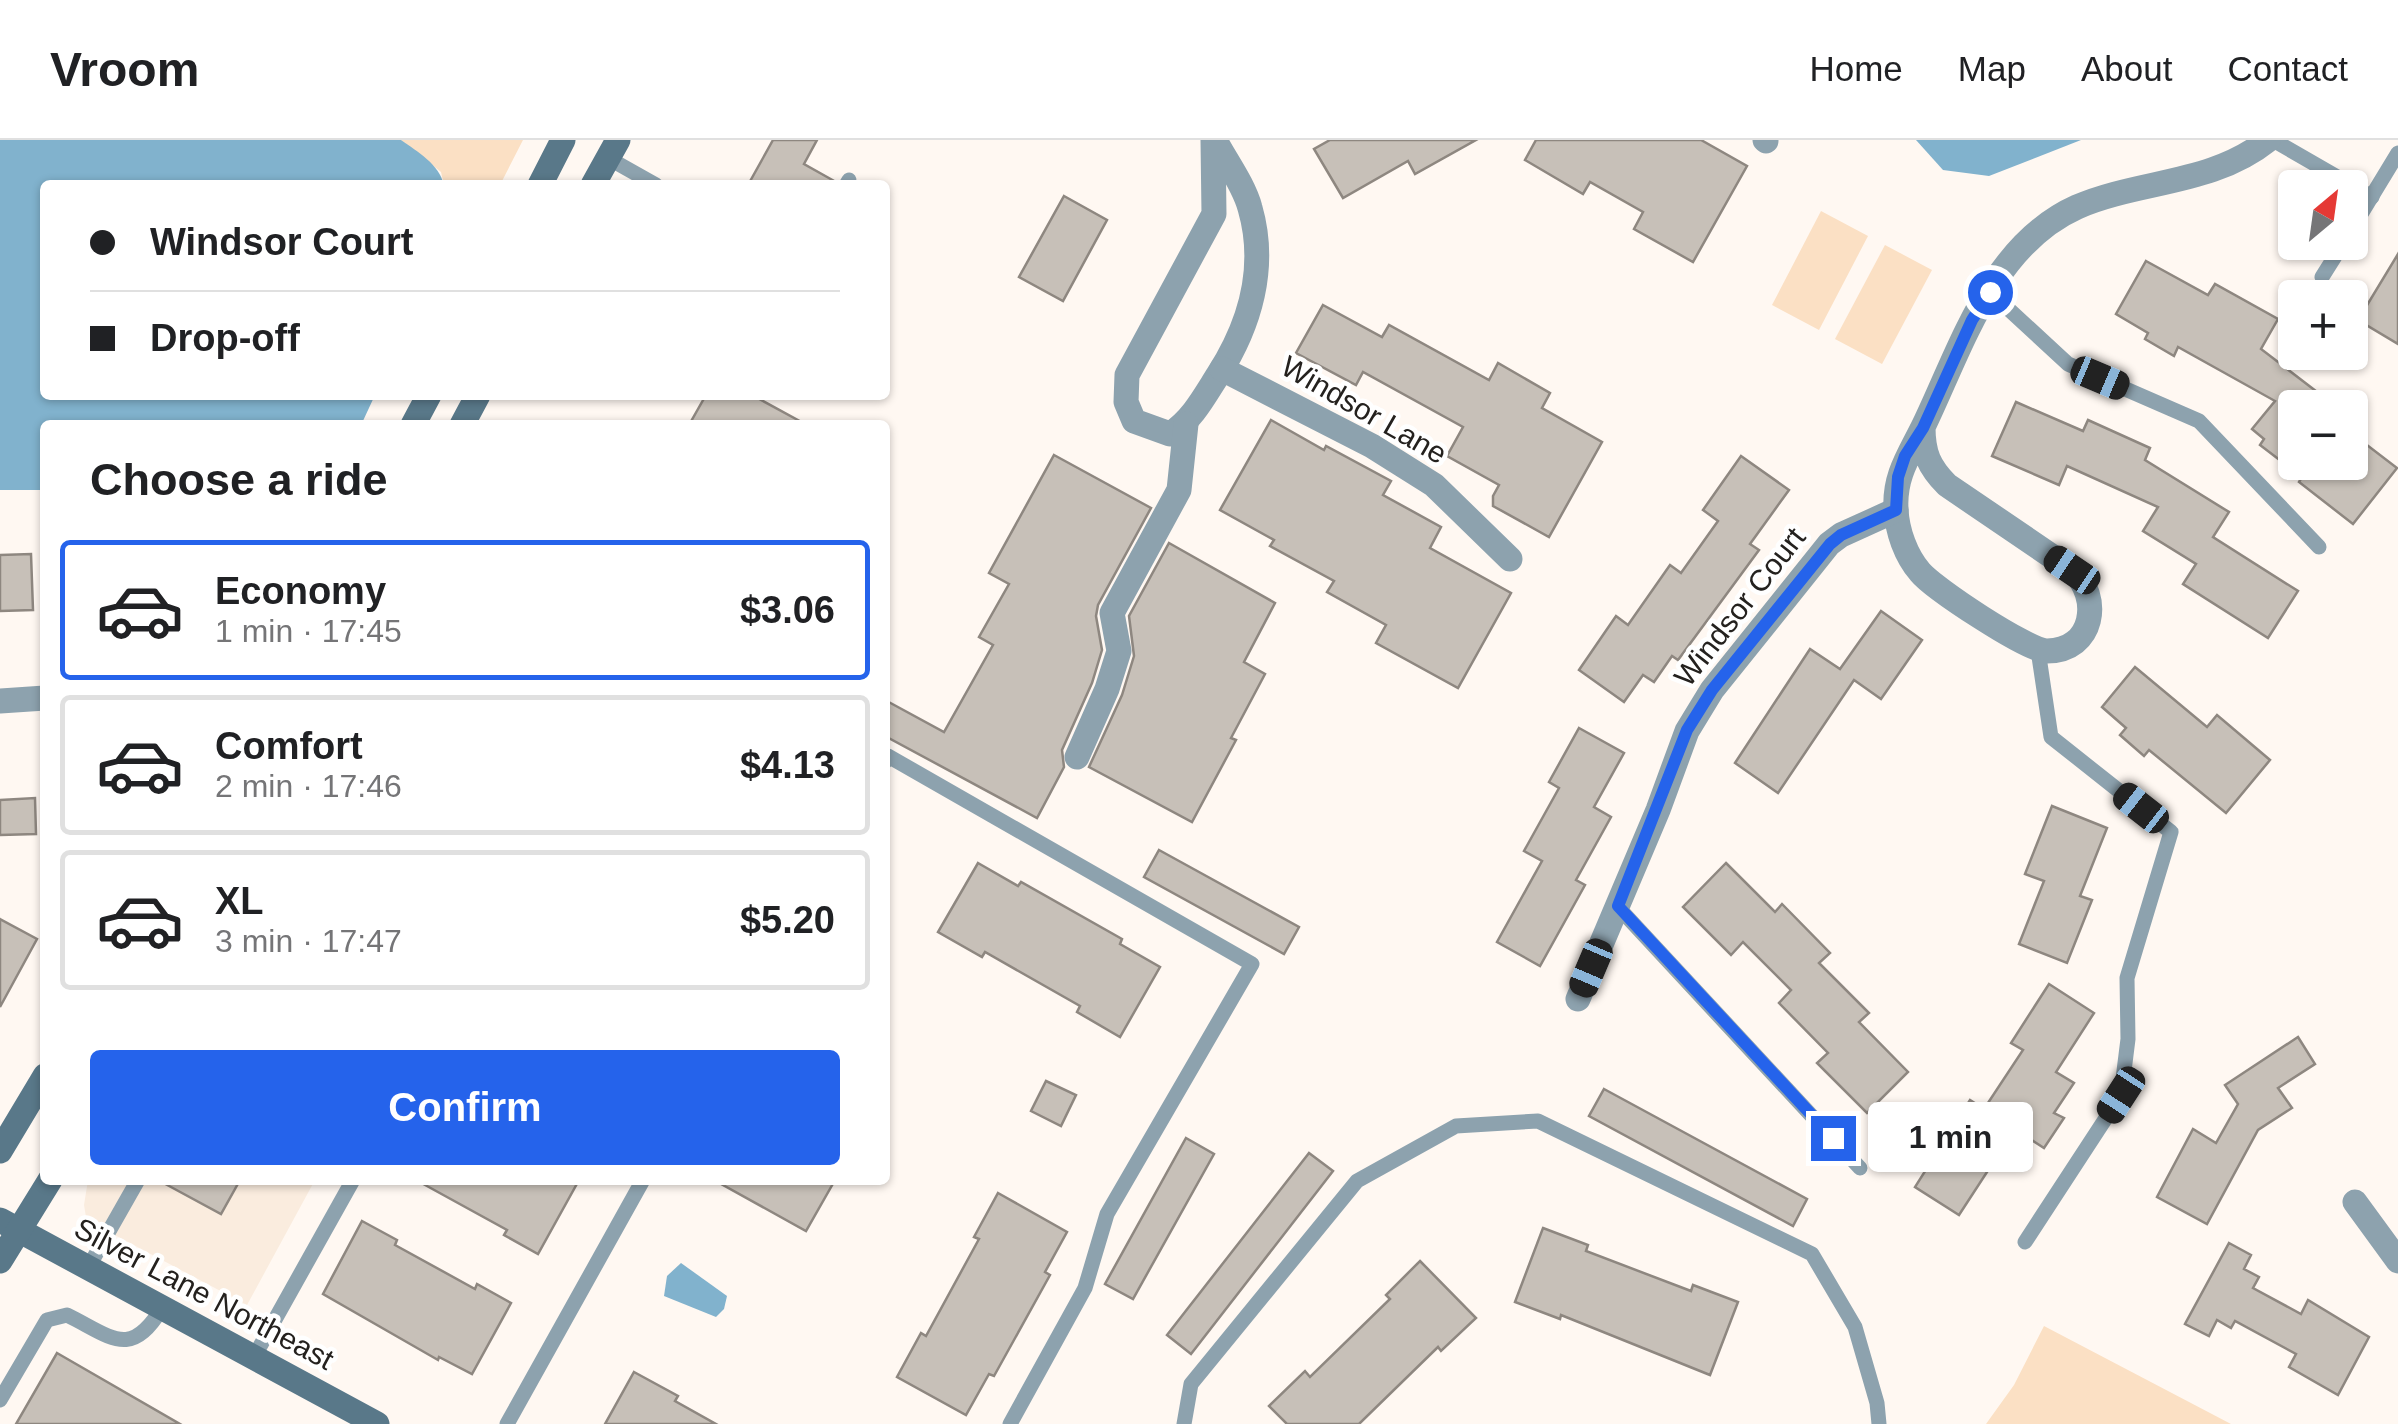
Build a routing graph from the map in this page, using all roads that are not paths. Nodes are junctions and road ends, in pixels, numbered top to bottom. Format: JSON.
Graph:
{"nodes":[{"id":1,"x":564,"y":140,"type":"edge"},
{"id":2,"x":1214,"y":140,"type":"edge"},
{"id":3,"x":2270,"y":140,"type":"edge"},
{"id":4,"x":613,"y":149,"type":"edge"},
{"id":5,"x":2398,"y":153,"type":"edge"},
{"id":6,"x":543,"y":180,"type":"edge"},
{"id":7,"x":596,"y":180,"type":"edge"},
{"id":8,"x":650,"y":180,"type":"edge"},
{"id":9,"x":2372,"y":197,"type":"junction"},
{"id":10,"x":2368,"y":203,"type":"edge"},
{"id":11,"x":2333,"y":260,"type":"edge"},
{"id":12,"x":2322,"y":277,"type":"dead end"},
{"id":13,"x":1990,"y":292,"type":"junction"},
{"id":14,"x":1222,"y":369,"type":"junction"},
{"id":15,"x":1186,"y":424,"type":"junction"},
{"id":16,"x":1923,"y":428,"type":"junction"},
{"id":17,"x":1896,"y":510,"type":"junction"},
{"id":18,"x":2319,"y":548,"type":"dead end"},
{"id":19,"x":1510,"y":558,"type":"dead end"},
{"id":20,"x":2038,"y":650,"type":"junction"},
{"id":21,"x":40,"y":698,"type":"edge"},
{"id":22,"x":0,"y":700,"type":"edge"},
{"id":23,"x":890,"y":757,"type":"edge"},
{"id":24,"x":1077,"y":757,"type":"dead end"},
{"id":25,"x":1618,"y":906,"type":"junction"},
{"id":26,"x":1578,"y":999,"type":"dead end"},
{"id":27,"x":40,"y":1084,"type":"edge"},
{"id":28,"x":0,"y":1151,"type":"edge"},
{"id":29,"x":1860,"y":1168,"type":"dead end"},
{"id":30,"x":46,"y":1185,"type":"edge"},
{"id":31,"x":135,"y":1185,"type":"edge"},
{"id":32,"x":349,"y":1185,"type":"edge"},
{"id":33,"x":636,"y":1185,"type":"edge"},
{"id":34,"x":2355,"y":1202,"type":"dead end"},
{"id":35,"x":9,"y":1226,"type":"edge"},
{"id":36,"x":2025,"y":1242,"type":"dead end"},
{"id":37,"x":0,"y":1261,"type":"edge"},
{"id":38,"x":2398,"y":1261,"type":"edge"},
{"id":39,"x":88,"y":1268,"type":"junction"},
{"id":40,"x":162,"y":1308,"type":"junction"},
{"id":41,"x":254,"y":1358,"type":"junction"},
{"id":42,"x":0,"y":1400,"type":"edge"},
{"id":43,"x":377,"y":1424,"type":"edge"},
{"id":44,"x":507,"y":1424,"type":"edge"},
{"id":45,"x":1010,"y":1424,"type":"edge"},
{"id":46,"x":1184,"y":1424,"type":"edge"},
{"id":47,"x":1879,"y":1424,"type":"edge"}],
"edges":[{"from":1,"to":6,"type":"street"},
{"from":2,"to":14,"type":"street"},
{"from":2,"to":15,"type":"street"},
{"from":3,"to":9,"type":"lane"},
{"from":3,"to":13,"type":"street"},
{"from":4,"to":7,"type":"street"},
{"from":4,"to":8,"type":"lane"},
{"from":5,"to":9,"type":"lane"},
{"from":9,"to":10,"type":"lane"},
{"from":11,"to":12,"type":"lane"},
{"from":13,"to":16,"type":"street"},
{"from":13,"to":18,"type":"lane"},
{"from":14,"to":15,"type":"street"},
{"from":14,"to":19,"type":"street","name":"Windsor Lane"},
{"from":15,"to":24,"type":"street"},
{"from":16,"to":17,"type":"street"},
{"from":16,"to":20,"type":"street"},
{"from":17,"to":20,"type":"street"},
{"from":17,"to":25,"type":"street","name":"Windsor Court"},
{"from":20,"to":36,"type":"lane"},
{"from":21,"to":22,"type":"street"},
{"from":23,"to":45,"type":"lane"},
{"from":25,"to":26,"type":"street","name":"Windsor Court"},
{"from":25,"to":29,"type":"lane"},
{"from":27,"to":28,"type":"street"},
{"from":30,"to":35,"type":"street"},
{"from":31,"to":39,"type":"lane"},
{"from":32,"to":41,"type":"lane"},
{"from":33,"to":44,"type":"lane"},
{"from":34,"to":38,"type":"street"},
{"from":35,"to":37,"type":"street"},
{"from":35,"to":39,"type":"street","name":"Silver Lane Northeast"},
{"from":39,"to":40,"type":"street","name":"Silver Lane Northeast"},
{"from":40,"to":41,"type":"street","name":"Silver Lane Northeast"},
{"from":40,"to":42,"type":"lane"},
{"from":41,"to":43,"type":"street","name":"Silver Lane Northeast"},
{"from":46,"to":47,"type":"lane"}]}
